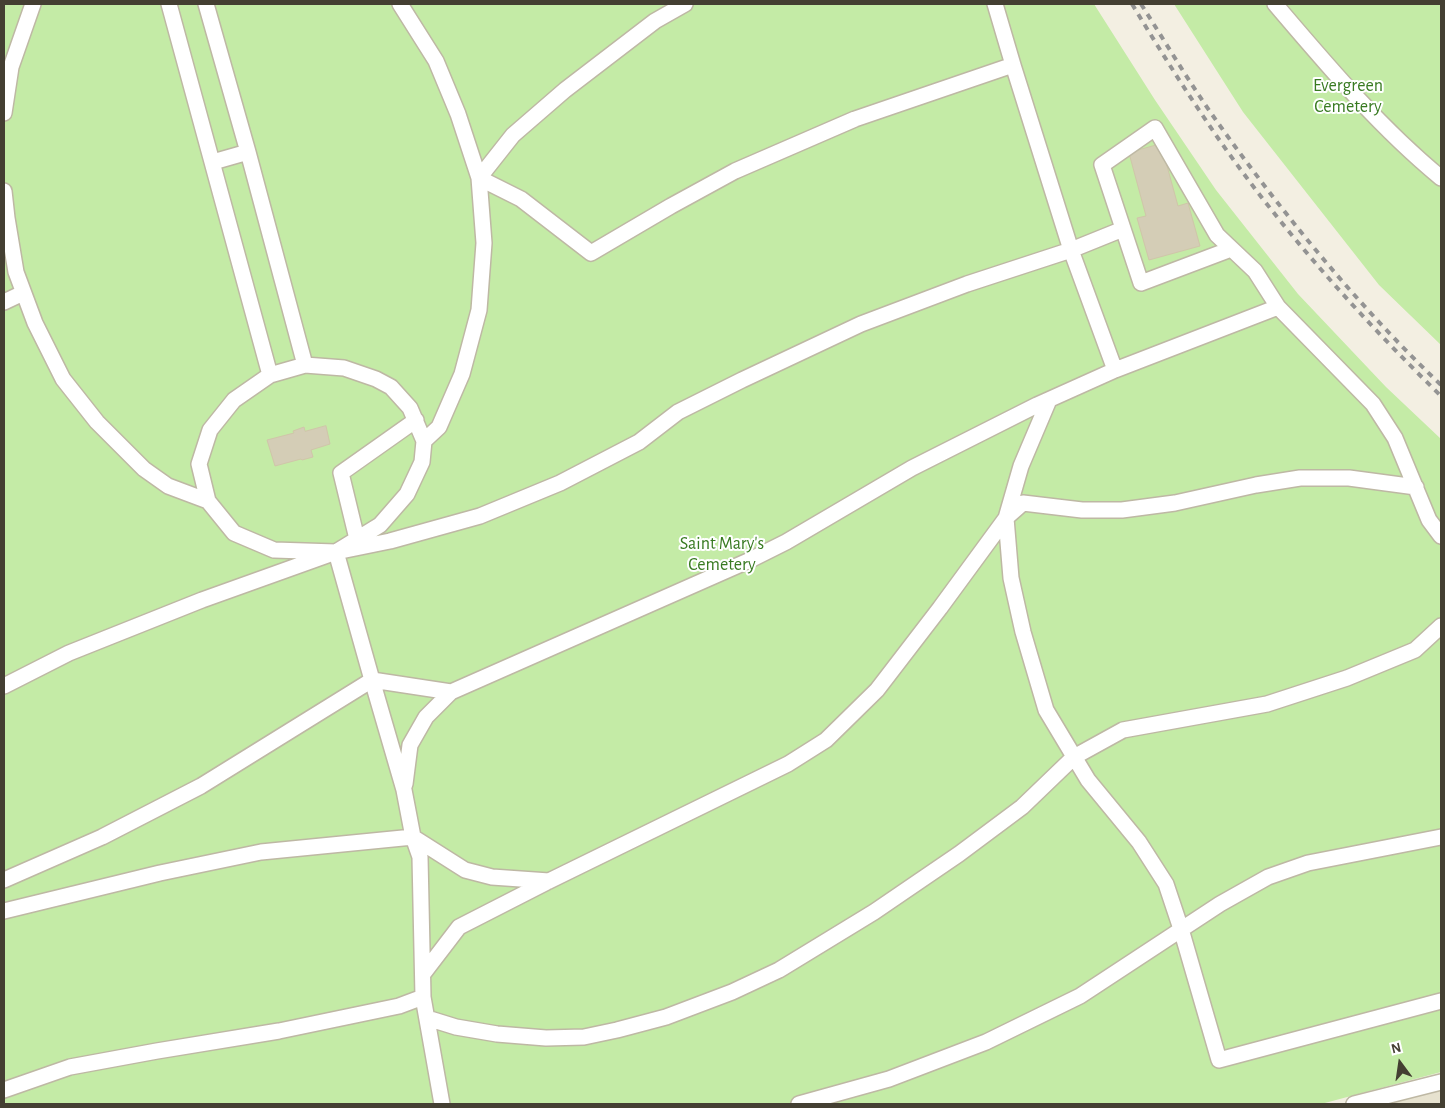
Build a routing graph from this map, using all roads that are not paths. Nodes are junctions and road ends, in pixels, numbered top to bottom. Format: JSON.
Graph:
{"nodes":[{"id":1,"x":32,"y":4,"type":"edge"},
{"id":2,"x":169,"y":4,"type":"edge"},
{"id":3,"x":206,"y":4,"type":"edge"},
{"id":4,"x":400,"y":4,"type":"edge"},
{"id":5,"x":685,"y":4,"type":"edge"},
{"id":6,"x":995,"y":4,"type":"edge"},
{"id":7,"x":1275,"y":4,"type":"edge"},
{"id":8,"x":1013,"y":65,"type":"junction"},
{"id":9,"x":4,"y":113,"type":"edge"},
{"id":10,"x":248,"y":152,"type":"junction"},
{"id":11,"x":213,"y":162,"type":"junction"},
{"id":12,"x":479,"y":178,"type":"junction"},
{"id":13,"x":1441,"y":178,"type":"edge"},
{"id":14,"x":4,"y":191,"type":"edge"},
{"id":15,"x":1123,"y":230,"type":"junction"},
{"id":16,"x":1231,"y":249,"type":"junction"},
{"id":17,"x":1072,"y":250,"type":"junction"},
{"id":18,"x":13,"y":298,"type":"edge"},
{"id":19,"x":1278,"y":307,"type":"junction"},
{"id":20,"x":4,"y":311,"type":"edge"},
{"id":21,"x":306,"y":365,"type":"junction"},
{"id":22,"x":1115,"y":370,"type":"junction"},
{"id":23,"x":270,"y":375,"type":"junction"},
{"id":24,"x":1048,"y":400,"type":"junction"},
{"id":25,"x":416,"y":420,"type":"junction"},
{"id":26,"x":424,"y":441,"type":"junction"},
{"id":27,"x":1416,"y":487,"type":"junction"},
{"id":28,"x":208,"y":501,"type":"junction"},
{"id":29,"x":1006,"y":518,"type":"junction"},
{"id":30,"x":1441,"y":536,"type":"edge"},
{"id":31,"x":357,"y":538,"type":"junction"},
{"id":32,"x":336,"y":552,"type":"junction"},
{"id":33,"x":1441,"y":626,"type":"edge"},
{"id":34,"x":372,"y":680,"type":"junction"},
{"id":35,"x":4,"y":686,"type":"edge"},
{"id":36,"x":450,"y":692,"type":"junction"},
{"id":37,"x":1074,"y":756,"type":"junction"},
{"id":38,"x":404,"y":790,"type":"junction"},
{"id":39,"x":413,"y":837,"type":"junction"},
{"id":40,"x":1441,"y":837,"type":"edge"},
{"id":41,"x":4,"y":880,"type":"edge"},
{"id":42,"x":549,"y":880,"type":"junction"},
{"id":43,"x":4,"y":911,"type":"edge"},
{"id":44,"x":1181,"y":929,"type":"junction"},
{"id":45,"x":423,"y":974,"type":"junction"},
{"id":46,"x":423,"y":998,"type":"junction"},
{"id":47,"x":1441,"y":1002,"type":"edge"},
{"id":48,"x":427,"y":1018,"type":"junction"},
{"id":49,"x":1441,"y":1082,"type":"edge"},
{"id":50,"x":4,"y":1090,"type":"edge"},
{"id":51,"x":442,"y":1104,"type":"edge"},
{"id":52,"x":799,"y":1104,"type":"edge"},
{"id":53,"x":1354,"y":1104,"type":"edge"}],
"edges":[{"from":1,"to":9,"type":"street"},
{"from":2,"to":11,"type":"street"},
{"from":3,"to":10,"type":"street"},
{"from":4,"to":12,"type":"street"},
{"from":5,"to":12,"type":"street"},
{"from":6,"to":8,"type":"street"},
{"from":7,"to":13,"type":"street"},
{"from":8,"to":12,"type":"street"},
{"from":8,"to":17,"type":"street"},
{"from":10,"to":11,"type":"street"},
{"from":10,"to":21,"type":"street"},
{"from":11,"to":23,"type":"street"},
{"from":12,"to":26,"type":"street"},
{"from":14,"to":18,"type":"street"},
{"from":15,"to":16,"type":"street"},
{"from":15,"to":16,"type":"street"},
{"from":15,"to":17,"type":"street"},
{"from":16,"to":19,"type":"street"},
{"from":17,"to":22,"type":"street"},
{"from":17,"to":32,"type":"street"},
{"from":18,"to":20,"type":"street"},
{"from":18,"to":28,"type":"street"},
{"from":19,"to":22,"type":"street"},
{"from":19,"to":27,"type":"street"},
{"from":21,"to":23,"type":"street"},
{"from":21,"to":25,"type":"street"},
{"from":22,"to":24,"type":"street"},
{"from":23,"to":28,"type":"street"},
{"from":24,"to":29,"type":"street"},
{"from":24,"to":36,"type":"street"},
{"from":25,"to":26,"type":"street"},
{"from":25,"to":31,"type":"street"},
{"from":26,"to":31,"type":"street"},
{"from":27,"to":29,"type":"street"},
{"from":27,"to":30,"type":"street"},
{"from":28,"to":32,"type":"street"},
{"from":29,"to":37,"type":"street"},
{"from":29,"to":42,"type":"street"},
{"from":31,"to":32,"type":"street"},
{"from":32,"to":34,"type":"street"},
{"from":32,"to":35,"type":"street"},
{"from":33,"to":37,"type":"street"},
{"from":34,"to":36,"type":"street"},
{"from":34,"to":38,"type":"street"},
{"from":34,"to":41,"type":"street"},
{"from":36,"to":38,"type":"street"},
{"from":37,"to":44,"type":"street"},
{"from":37,"to":48,"type":"street"},
{"from":38,"to":39,"type":"street"},
{"from":39,"to":42,"type":"street"},
{"from":39,"to":43,"type":"street"},
{"from":39,"to":45,"type":"street"},
{"from":40,"to":44,"type":"street"},
{"from":42,"to":45,"type":"street"},
{"from":44,"to":47,"type":"street"},
{"from":44,"to":52,"type":"street"},
{"from":45,"to":46,"type":"street"},
{"from":46,"to":48,"type":"street"},
{"from":46,"to":50,"type":"street"},
{"from":48,"to":51,"type":"street"},
{"from":49,"to":53,"type":"street"}]}
